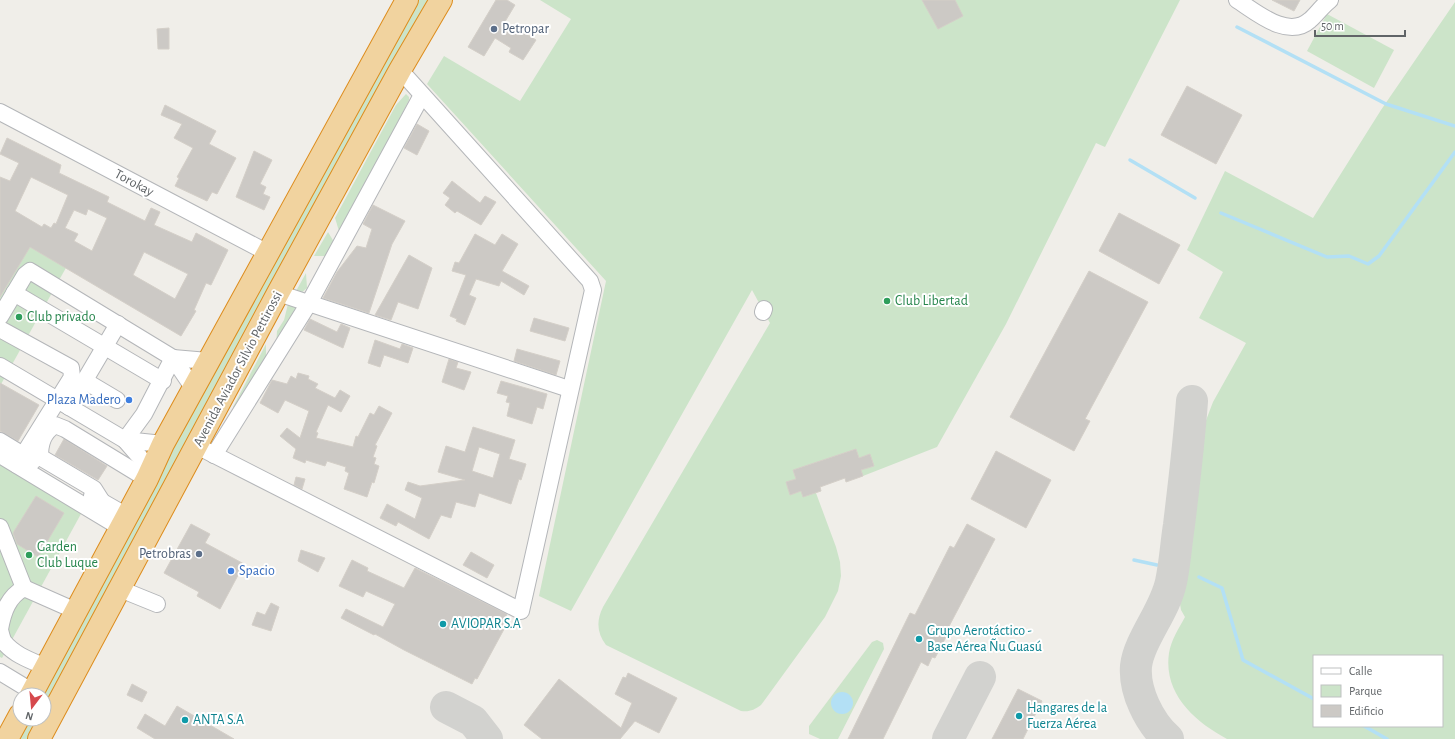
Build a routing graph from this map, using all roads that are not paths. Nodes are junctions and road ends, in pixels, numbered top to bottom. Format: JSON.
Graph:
{"nodes":[{"id":1,"x":407,"y":0,"type":"edge"},
{"id":2,"x":441,"y":0,"type":"edge"},
{"id":3,"x":1237,"y":0,"type":"edge"},
{"id":4,"x":1330,"y":0,"type":"edge"},
{"id":5,"x":400,"y":70,"type":"junction"},
{"id":6,"x":422,"y":95,"type":"junction"},
{"id":7,"x":0,"y":112,"type":"edge"},
{"id":8,"x":268,"y":253,"type":"junction"},
{"id":9,"x":14,"y":293,"type":"junction"},
{"id":10,"x":278,"y":293,"type":"junction"},
{"id":11,"x":309,"y":303,"type":"junction"},
{"id":12,"x":0,"y":317,"type":"edge"},
{"id":13,"x":118,"y":324,"type":"junction"},
{"id":14,"x":0,"y":329,"type":"edge"},
{"id":15,"x":104,"y":348,"type":"junction"},
{"id":16,"x":173,"y":358,"type":"junction"},
{"id":17,"x":208,"y":361,"type":"junction"},
{"id":18,"x":0,"y":366,"type":"edge"},
{"id":19,"x":85,"y":381,"type":"junction"},
{"id":20,"x":163,"y":381,"type":"junction"},
{"id":21,"x":194,"y":389,"type":"junction"},
{"id":22,"x":569,"y":389,"type":"junction"},
{"id":23,"x":117,"y":400,"type":"dead end"},
{"id":24,"x":58,"y":401,"type":"junction"},
{"id":25,"x":125,"y":440,"type":"junction"},
{"id":26,"x":0,"y":441,"type":"edge"},
{"id":27,"x":163,"y":444,"type":"junction"},
{"id":28,"x":205,"y":451,"type":"junction"},
{"id":29,"x":14,"y":456,"type":"edge"},
{"id":30,"x":149,"y":475,"type":"junction"},
{"id":31,"x":101,"y":500,"type":"junction"},
{"id":32,"x":124,"y":522,"type":"junction"},
{"id":33,"x":0,"y":527,"type":"edge"},
{"id":34,"x":24,"y":588,"type":"junction"},
{"id":35,"x":120,"y":589,"type":"junction"},
{"id":36,"x":156,"y":605,"type":"dead end"},
{"id":37,"x":76,"y":611,"type":"junction"},
{"id":38,"x":0,"y":630,"type":"edge"},
{"id":39,"x":46,"y":667,"type":"junction"},
{"id":40,"x":0,"y":672,"type":"edge"},
{"id":41,"x":23,"y":687,"type":"edge"},
{"id":42,"x":35,"y":687,"type":"edge"},
{"id":43,"x":14,"y":727,"type":"edge"},
{"id":44,"x":7,"y":739,"type":"edge"},
{"id":45,"x":39,"y":739,"type":"edge"}],
"edges":[{"from":1,"to":8,"type":"highway","name":"Avenida Aviador Silvio Pettirossi"},
{"from":2,"to":5,"type":"highway","name":"Avenida Aviador Silvio Pettirossi"},
{"from":3,"to":4,"type":"street"},
{"from":5,"to":6,"type":"street"},
{"from":5,"to":10,"type":"highway","name":"Avenida Aviador Silvio Pettirossi"},
{"from":6,"to":11,"type":"street"},
{"from":6,"to":22,"type":"street"},
{"from":7,"to":8,"type":"street","name":"Torokay"},
{"from":8,"to":17,"type":"highway","name":"Avenida Aviador Silvio Pettirossi"},
{"from":9,"to":12,"type":"street"},
{"from":9,"to":13,"type":"street"},
{"from":9,"to":15,"type":"street"},
{"from":10,"to":11,"type":"street"},
{"from":10,"to":28,"type":"highway","name":"Avenida Aviador Silvio Pettirossi"},
{"from":11,"to":22,"type":"street"},
{"from":11,"to":28,"type":"street"},
{"from":13,"to":15,"type":"street"},
{"from":13,"to":16,"type":"street"},
{"from":14,"to":24,"type":"street"},
{"from":15,"to":19,"type":"street"},
{"from":15,"to":20,"type":"street"},
{"from":16,"to":17,"type":"street"},
{"from":16,"to":20,"type":"street"},
{"from":16,"to":21,"type":"street"},
{"from":17,"to":21,"type":"highway","name":"Avenida Aviador Silvio Pettirossi"},
{"from":18,"to":24,"type":"street"},
{"from":19,"to":23,"type":"street"},
{"from":19,"to":24,"type":"street"},
{"from":20,"to":25,"type":"street"},
{"from":21,"to":27,"type":"highway","name":"Avenida Aviador Silvio Pettirossi"},
{"from":22,"to":28,"type":"street"},
{"from":24,"to":25,"type":"street"},
{"from":24,"to":29,"type":"street"},
{"from":25,"to":27,"type":"street"},
{"from":25,"to":30,"type":"street"},
{"from":26,"to":29,"type":"street"},
{"from":27,"to":30,"type":"highway","name":"Avenida Aviador Silvio Pettirossi"},
{"from":28,"to":35,"type":"highway","name":"Avenida Aviador Silvio Pettirossi"},
{"from":29,"to":31,"type":"street"},
{"from":29,"to":32,"type":"street"},
{"from":30,"to":31,"type":"street"},
{"from":30,"to":32,"type":"highway","name":"Avenida Aviador Silvio Pettirossi"},
{"from":31,"to":32,"type":"street"},
{"from":32,"to":37,"type":"highway","name":"Avenida Aviador Silvio Pettirossi"},
{"from":33,"to":34,"type":"street"},
{"from":34,"to":37,"type":"street"},
{"from":34,"to":38,"type":"street"},
{"from":35,"to":36,"type":"street"},
{"from":35,"to":45,"type":"highway","name":"Avenida Aviador Silvio Pettirossi"},
{"from":37,"to":39,"type":"highway","name":"Avenida Aviador Silvio Pettirossi"},
{"from":38,"to":39,"type":"street"},
{"from":39,"to":42,"type":"highway","name":"Avenida Aviador Silvio Pettirossi"},
{"from":40,"to":41,"type":"street"},
{"from":43,"to":44,"type":"highway"}]}
